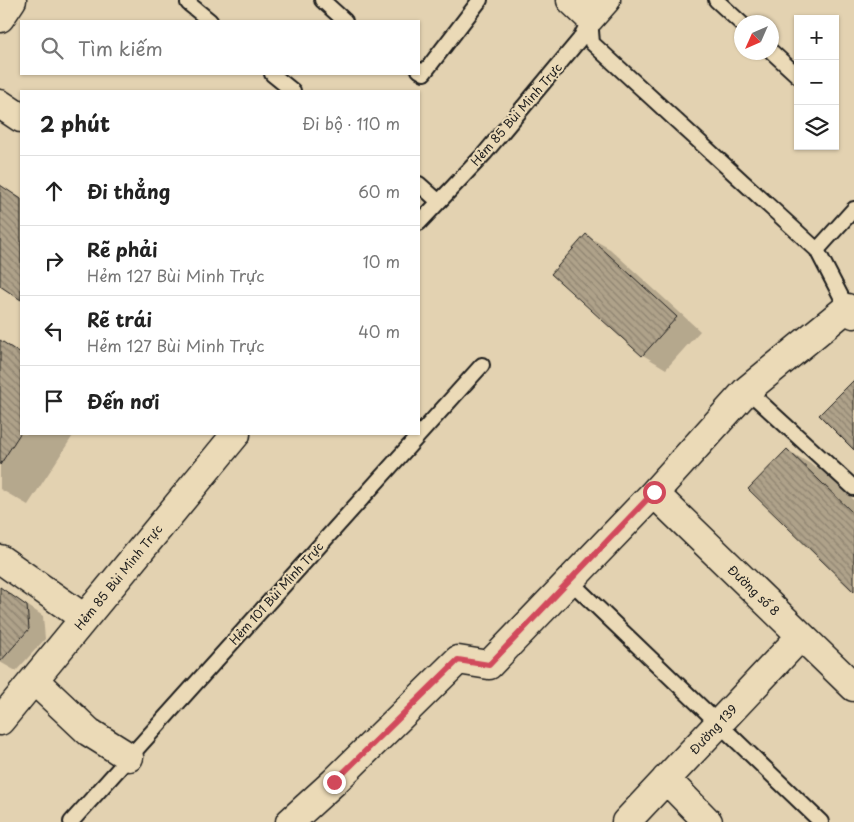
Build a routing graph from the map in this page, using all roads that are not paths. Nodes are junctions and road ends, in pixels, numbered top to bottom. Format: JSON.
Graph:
{"nodes":[{"id":1,"x":12,"y":0,"type":"edge"},
{"id":2,"x":322,"y":0,"type":"edge"},
{"id":3,"x":480,"y":0,"type":"edge"},
{"id":4,"x":716,"y":0,"type":"edge"},
{"id":5,"x":188,"y":3,"type":"dead end"},
{"id":6,"x":589,"y":6,"type":"edge"},
{"id":7,"x":734,"y":17,"type":"edge"},
{"id":8,"x":0,"y":18,"type":"edge"},
{"id":9,"x":209,"y":20,"type":"edge"},
{"id":10,"x":344,"y":20,"type":"edge"},
{"id":11,"x":779,"y":58,"type":"edge"},
{"id":12,"x":420,"y":71,"type":"edge"},
{"id":13,"x":794,"y":72,"type":"edge"},
{"id":14,"x":273,"y":75,"type":"edge"},
{"id":15,"x":292,"y":90,"type":"edge"},
{"id":16,"x":0,"y":104,"type":"edge"},
{"id":17,"x":20,"y":117,"type":"edge"},
{"id":18,"x":420,"y":185,"type":"edge"},
{"id":19,"x":438,"y":201,"type":"junction"},
{"id":20,"x":854,"y":209,"type":"edge"},
{"id":21,"x":420,"y":221,"type":"edge"},
{"id":22,"x":817,"y":250,"type":"junction"},
{"id":23,"x":851,"y":311,"type":"edge"},
{"id":24,"x":482,"y":365,"type":"dead end"},
{"id":25,"x":747,"y":390,"type":"junction"},
{"id":26,"x":420,"y":434,"type":"edge"},
{"id":27,"x":235,"y":435,"type":"edge"},
{"id":28,"x":419,"y":435,"type":"edge"},
{"id":29,"x":854,"y":488,"type":"edge"},
{"id":30,"x":654,"y":492,"type":"junction"},
{"id":31,"x":0,"y":559,"type":"edge"},
{"id":32,"x":570,"y":581,"type":"junction"},
{"id":33,"x":84,"y":618,"type":"junction"},
{"id":34,"x":801,"y":636,"type":"junction"},
{"id":35,"x":34,"y":680,"type":"junction"},
{"id":36,"x":854,"y":687,"type":"edge"},
{"id":37,"x":0,"y":721,"type":"edge"},
{"id":38,"x":718,"y":724,"type":"junction"},
{"id":39,"x":129,"y":757,"type":"junction"},
{"id":40,"x":666,"y":779,"type":"junction"},
{"id":41,"x":71,"y":822,"type":"edge"},
{"id":42,"x":290,"y":822,"type":"edge"},
{"id":43,"x":626,"y":822,"type":"edge"},
{"id":44,"x":708,"y":822,"type":"edge"},
{"id":45,"x":821,"y":822,"type":"edge"}],
"edges":[{"from":1,"to":8,"type":"street"},
{"from":2,"to":10,"type":"lane"},
{"from":3,"to":12,"type":"lane"},
{"from":4,"to":7,"type":"lane"},
{"from":5,"to":9,"type":"lane"},
{"from":6,"to":19,"type":"lane","name":"Hẻm 85 Bùi Minh Trực"},
{"from":6,"to":22,"type":"lane"},
{"from":11,"to":13,"type":"lane"},
{"from":14,"to":15,"type":"lane"},
{"from":16,"to":17,"type":"street"},
{"from":18,"to":19,"type":"lane"},
{"from":19,"to":21,"type":"lane","name":"Hẻm 85 Bùi Minh Trực"},
{"from":20,"to":22,"type":"lane"},
{"from":22,"to":23,"type":"lane"},
{"from":23,"to":25,"type":"street"},
{"from":24,"to":26,"type":"lane","name":"Hẻm 101 Bùi Minh Trực"},
{"from":25,"to":29,"type":"lane"},
{"from":25,"to":30,"type":"street"},
{"from":27,"to":33,"type":"street","name":"Hẻm 85 Bùi Minh Trực"},
{"from":28,"to":39,"type":"lane","name":"Hẻm 101 Bùi Minh Trực"},
{"from":30,"to":32,"type":"street"},
{"from":30,"to":34,"type":"street","name":"Đường số 8"},
{"from":31,"to":33,"type":"street"},
{"from":32,"to":38,"type":"lane"},
{"from":32,"to":42,"type":"street"},
{"from":33,"to":35,"type":"street","name":"Hẻm 85 Bùi Minh Trực"},
{"from":34,"to":36,"type":"street","name":"Đường số 8"},
{"from":34,"to":38,"type":"street","name":"Đường 139"},
{"from":35,"to":37,"type":"street","name":"Hẻm 85 Bùi Minh Trực"},
{"from":35,"to":39,"type":"street"},
{"from":38,"to":40,"type":"street","name":"Đường 139"},
{"from":38,"to":45,"type":"lane"},
{"from":39,"to":41,"type":"lane","name":"Hẻm 101 Bùi Minh Trực"},
{"from":40,"to":43,"type":"street","name":"Đường 139"},
{"from":40,"to":44,"type":"street"}]}
